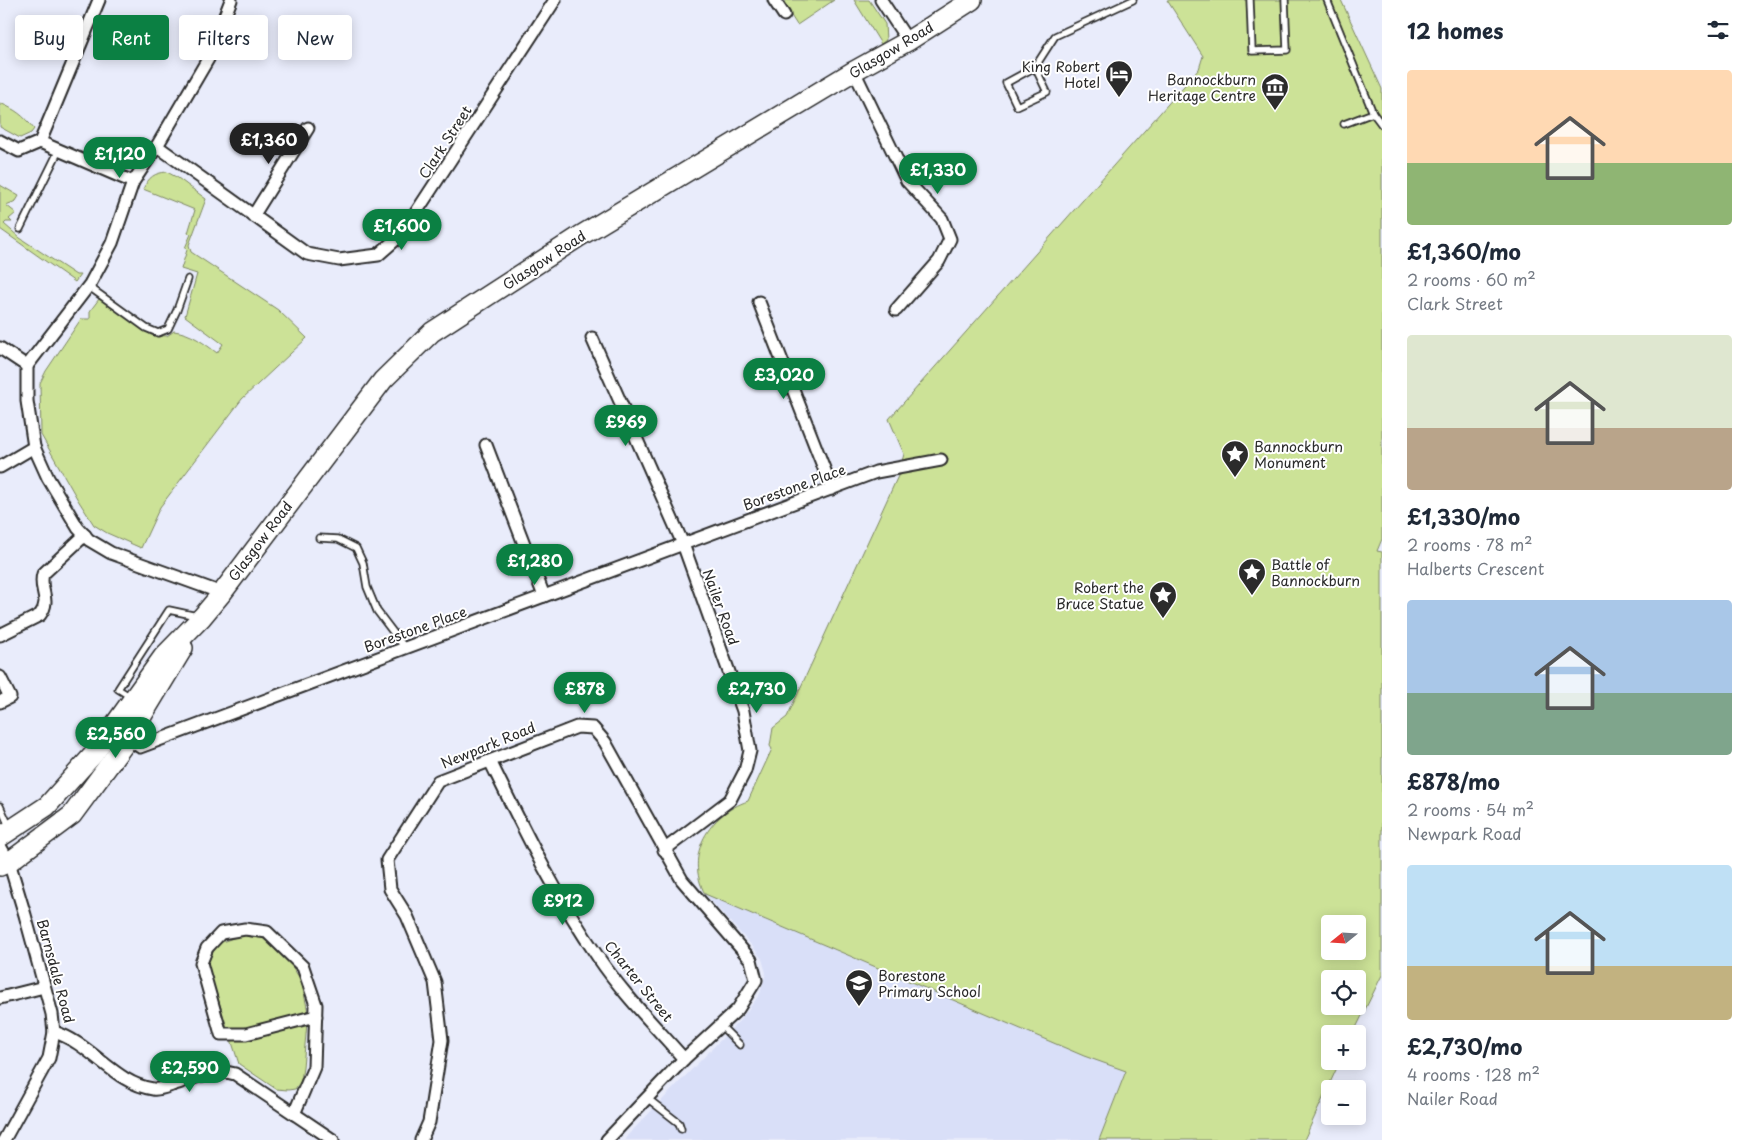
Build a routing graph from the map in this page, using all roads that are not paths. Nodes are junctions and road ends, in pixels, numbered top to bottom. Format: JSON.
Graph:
{"nodes":[{"id":1,"x":100,"y":0,"type":"edge"},
{"id":2,"x":231,"y":0,"type":"edge"},
{"id":3,"x":555,"y":0,"type":"edge"},
{"id":4,"x":774,"y":0,"type":"edge"},
{"id":5,"x":881,"y":0,"type":"edge"},
{"id":6,"x":972,"y":0,"type":"edge"},
{"id":7,"x":1133,"y":0,"type":"edge"},
{"id":8,"x":1250,"y":0,"type":"edge"},
{"id":9,"x":1285,"y":0,"type":"edge"},
{"id":10,"x":1327,"y":0,"type":"edge"},
{"id":11,"x":784,"y":15,"type":"dead end"},
{"id":12,"x":908,"y":41,"type":"junction"},
{"id":13,"x":1035,"y":67,"type":"junction"},
{"id":14,"x":854,"y":71,"type":"junction"},
{"id":15,"x":1373,"y":113,"type":"junction"},
{"id":16,"x":1344,"y":124,"type":"dead end"},
{"id":17,"x":1382,"y":125,"type":"edge"},
{"id":18,"x":308,"y":128,"type":"dead end"},
{"id":19,"x":0,"y":142,"type":"edge"},
{"id":20,"x":40,"y":142,"type":"junction"},
{"id":21,"x":157,"y":146,"type":"junction"},
{"id":22,"x":59,"y":150,"type":"junction"},
{"id":23,"x":133,"y":182,"type":"junction"},
{"id":24,"x":253,"y":216,"type":"junction"},
{"id":25,"x":20,"y":229,"type":"dead end"},
{"id":26,"x":188,"y":279,"type":"dead end"},
{"id":27,"x":88,"y":286,"type":"junction"},
{"id":28,"x":760,"y":302,"type":"dead end"},
{"id":29,"x":896,"y":310,"type":"dead end"},
{"id":30,"x":592,"y":338,"type":"dead end"},
{"id":31,"x":0,"y":348,"type":"edge"},
{"id":32,"x":27,"y":366,"type":"junction"},
{"id":33,"x":486,"y":445,"type":"dead end"},
{"id":34,"x":34,"y":446,"type":"junction"},
{"id":35,"x":941,"y":460,"type":"dead end"},
{"id":36,"x":0,"y":467,"type":"edge"},
{"id":37,"x":832,"y":489,"type":"junction"},
{"id":38,"x":85,"y":535,"type":"junction"},
{"id":39,"x":319,"y":538,"type":"dead end"},
{"id":40,"x":683,"y":544,"type":"junction"},
{"id":41,"x":222,"y":593,"type":"junction"},
{"id":42,"x":544,"y":596,"type":"junction"},
{"id":43,"x":202,"y":617,"type":"junction"},
{"id":44,"x":0,"y":635,"type":"edge"},
{"id":45,"x":405,"y":648,"type":"junction"},
{"id":46,"x":0,"y":677,"type":"edge"},
{"id":47,"x":133,"y":699,"type":"junction"},
{"id":48,"x":0,"y":702,"type":"edge"},
{"id":49,"x":128,"y":739,"type":"junction"},
{"id":50,"x":93,"y":755,"type":"junction"},
{"id":51,"x":490,"y":760,"type":"junction"},
{"id":52,"x":0,"y":806,"type":"edge"},
{"id":53,"x":6,"y":833,"type":"edge"},
{"id":54,"x":664,"y":850,"type":"junction"},
{"id":55,"x":3,"y":858,"type":"edge"},
{"id":56,"x":44,"y":986,"type":"junction"},
{"id":57,"x":0,"y":998,"type":"edge"},
{"id":58,"x":316,"y":1016,"type":"junction"},
{"id":59,"x":720,"y":1025,"type":"junction"},
{"id":60,"x":54,"y":1032,"type":"junction"},
{"id":61,"x":740,"y":1045,"type":"dead end"},
{"id":62,"x":684,"y":1059,"type":"junction"},
{"id":63,"x":647,"y":1098,"type":"junction"},
{"id":64,"x":294,"y":1114,"type":"junction"},
{"id":65,"x":681,"y":1129,"type":"dead end"},
{"id":66,"x":4,"y":1140,"type":"edge"},
{"id":67,"x":333,"y":1140,"type":"edge"},
{"id":68,"x":421,"y":1140,"type":"edge"},
{"id":69,"x":607,"y":1140,"type":"edge"}],
"edges":[{"from":1,"to":20,"type":"street"},
{"from":2,"to":21,"type":"street"},
{"from":3,"to":24,"type":"street","name":"Clark Street"},
{"from":4,"to":11,"type":"street"},
{"from":5,"to":12,"type":"street"},
{"from":6,"to":12,"type":"main road","name":"Glasgow Road"},
{"from":7,"to":13,"type":"lane"},
{"from":8,"to":9,"type":"lane"},
{"from":10,"to":15,"type":"lane"},
{"from":12,"to":14,"type":"main road","name":"Glasgow Road"},
{"from":13,"to":13,"type":"lane"},
{"from":14,"to":29,"type":"street"},
{"from":14,"to":41,"type":"main road","name":"Glasgow Road"},
{"from":15,"to":16,"type":"lane"},
{"from":15,"to":17,"type":"lane"},
{"from":18,"to":24,"type":"street"},
{"from":19,"to":20,"type":"street"},
{"from":20,"to":22,"type":"street"},
{"from":21,"to":23,"type":"street"},
{"from":21,"to":24,"type":"street","name":"Clark Street"},
{"from":22,"to":23,"type":"street"},
{"from":22,"to":25,"type":"lane"},
{"from":23,"to":27,"type":"street"},
{"from":26,"to":27,"type":"lane"},
{"from":27,"to":32,"type":"street"},
{"from":28,"to":37,"type":"street"},
{"from":30,"to":40,"type":"street","name":"Nailer Road"},
{"from":31,"to":32,"type":"street"},
{"from":32,"to":34,"type":"street"},
{"from":33,"to":42,"type":"street"},
{"from":34,"to":36,"type":"street"},
{"from":34,"to":38,"type":"street"},
{"from":35,"to":37,"type":"street","name":"Borestone Place"},
{"from":37,"to":40,"type":"street","name":"Borestone Place"},
{"from":38,"to":41,"type":"street"},
{"from":38,"to":44,"type":"street"},
{"from":39,"to":45,"type":"lane"},
{"from":40,"to":42,"type":"street","name":"Borestone Place"},
{"from":40,"to":54,"type":"street","name":"Nailer Road"},
{"from":41,"to":43,"type":"main road","name":"Glasgow Road"},
{"from":42,"to":45,"type":"street","name":"Borestone Place"},
{"from":43,"to":47,"type":"main road","name":"Glasgow Road"},
{"from":43,"to":47,"type":"lane"},
{"from":43,"to":49,"type":"main road","name":"Glasgow Road"},
{"from":45,"to":49,"type":"street","name":"Borestone Place"},
{"from":46,"to":48,"type":"street"},
{"from":47,"to":50,"type":"main road","name":"Glasgow Road"},
{"from":49,"to":50,"type":"street"},
{"from":49,"to":55,"type":"main road","name":"Glasgow Road"},
{"from":50,"to":53,"type":"main road","name":"Glasgow Road"},
{"from":51,"to":54,"type":"street","name":"Newpark Road"},
{"from":51,"to":62,"type":"street","name":"Charter Street"},
{"from":51,"to":68,"type":"street","name":"Newpark Road"},
{"from":52,"to":53,"type":"lane"},
{"from":54,"to":59,"type":"street","name":"Newpark Road"},
{"from":55,"to":56,"type":"street","name":"Barnsdale Road"},
{"from":56,"to":57,"type":"street"},
{"from":56,"to":60,"type":"street","name":"Barnsdale Road"},
{"from":58,"to":58,"type":"street"},
{"from":58,"to":64,"type":"street"},
{"from":59,"to":61,"type":"lane"},
{"from":59,"to":62,"type":"street","name":"Newpark Road"},
{"from":60,"to":64,"type":"street","name":"Barnsdale Road"},
{"from":60,"to":66,"type":"street"},
{"from":62,"to":63,"type":"street","name":"Newpark Road"},
{"from":63,"to":65,"type":"lane"},
{"from":63,"to":69,"type":"street","name":"Newpark Road"},
{"from":64,"to":67,"type":"street","name":"Barnsdale Road"}]}
